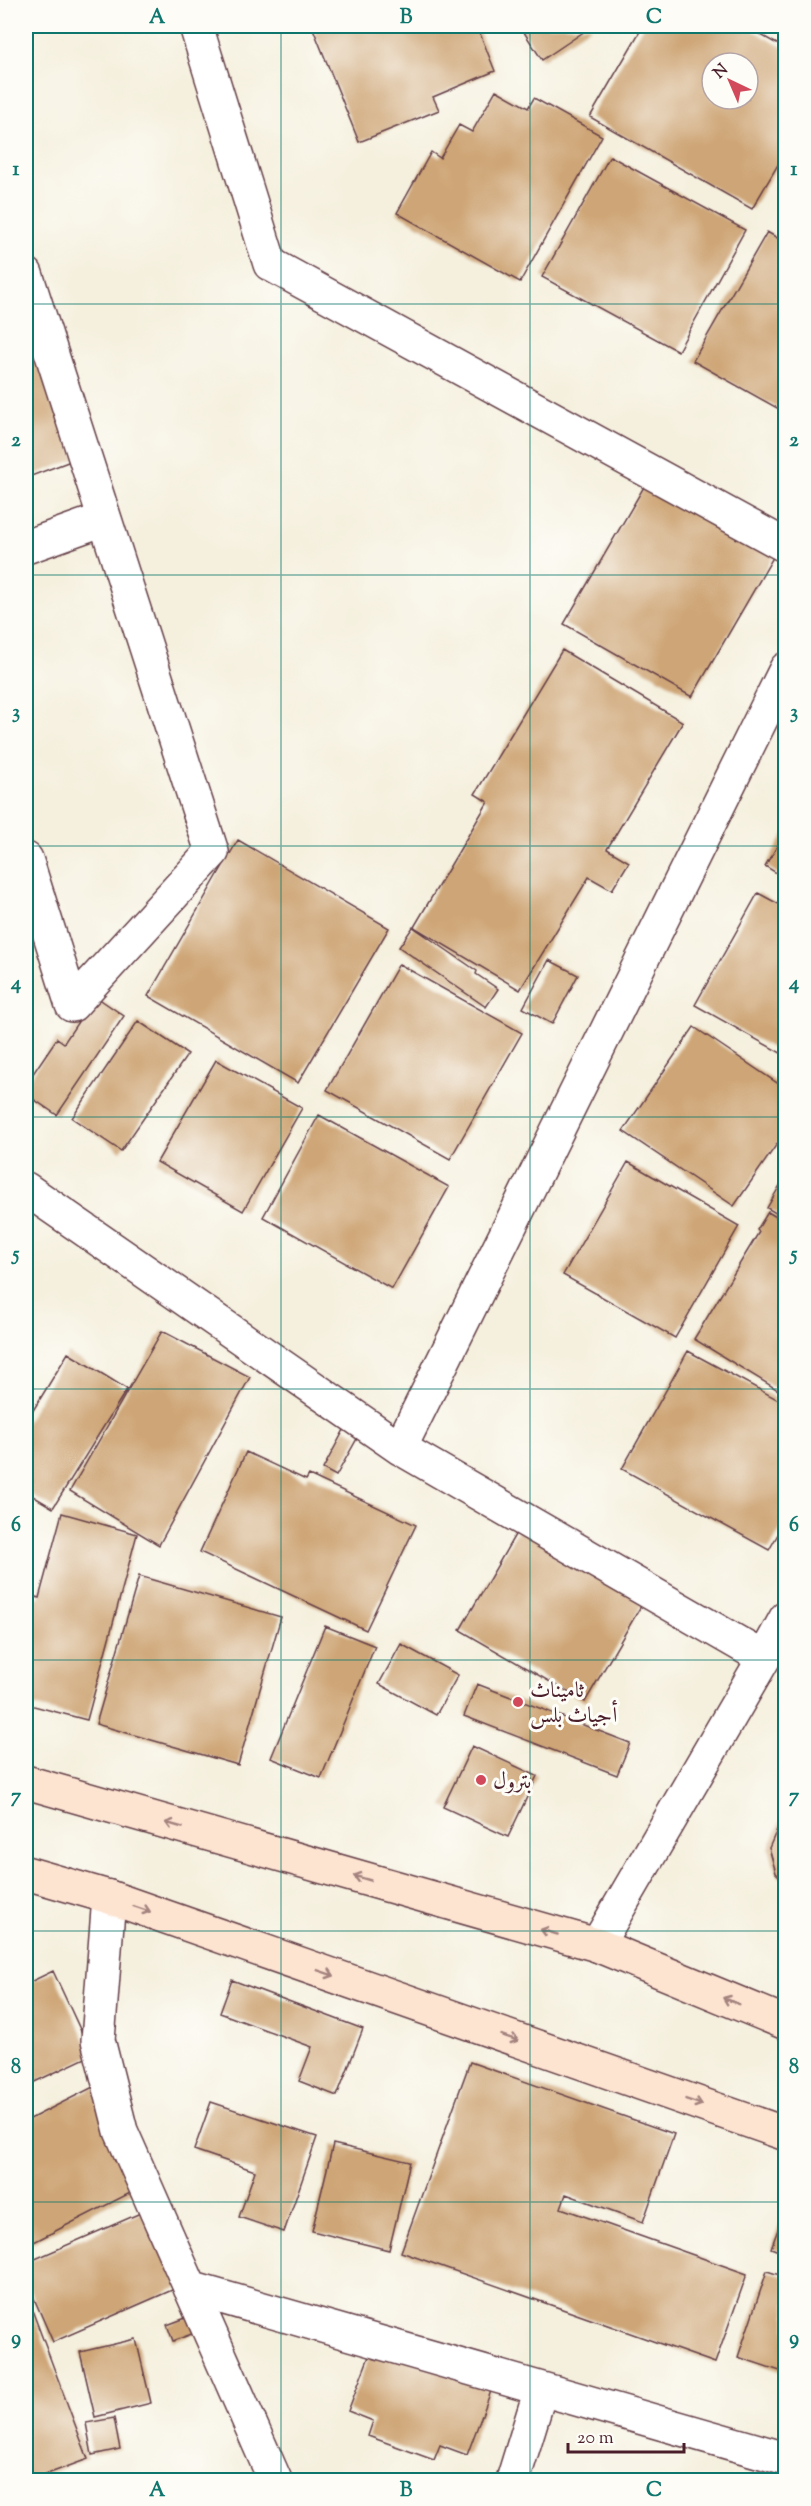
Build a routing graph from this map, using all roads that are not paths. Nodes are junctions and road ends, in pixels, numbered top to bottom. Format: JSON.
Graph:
{"nodes":[{"id":1,"x":195,"y":26,"type":"edge"},
{"id":2,"x":26,"y":274,"type":"edge"},
{"id":3,"x":104,"y":519,"type":"junction"},
{"id":4,"x":786,"y":546,"type":"edge"},
{"id":5,"x":26,"y":547,"type":"edge"},
{"id":6,"x":786,"y":669,"type":"edge"},
{"id":7,"x":26,"y":859,"type":"edge"},
{"id":8,"x":26,"y":1189,"type":"edge"},
{"id":9,"x":400,"y":1448,"type":"junction"},
{"id":10,"x":786,"y":1618,"type":"edge"},
{"id":11,"x":764,"y":1658,"type":"junction"},
{"id":12,"x":26,"y":1782,"type":"edge"},
{"id":13,"x":26,"y":1874,"type":"edge"},
{"id":14,"x":109,"y":1897,"type":"junction"},
{"id":15,"x":597,"y":1945,"type":"junction"},
{"id":16,"x":786,"y":2023,"type":"edge"},
{"id":17,"x":786,"y":2134,"type":"edge"},
{"id":18,"x":190,"y":2288,"type":"junction"},
{"id":19,"x":541,"y":2389,"type":"junction"},
{"id":20,"x":786,"y":2459,"type":"edge"},
{"id":21,"x":275,"y":2481,"type":"edge"},
{"id":22,"x":513,"y":2481,"type":"edge"}],
"edges":[{"from":1,"to":4,"type":"street"},
{"from":2,"to":3,"type":"street"},
{"from":3,"to":5,"type":"street"},
{"from":3,"to":7,"type":"street"},
{"from":6,"to":9,"type":"street"},
{"from":8,"to":9,"type":"street"},
{"from":9,"to":11,"type":"street"},
{"from":10,"to":11,"type":"street"},
{"from":11,"to":15,"type":"street"},
{"from":15,"to":12,"type":"main road","one_way":true},
{"from":13,"to":14,"type":"main road"},
{"from":14,"to":17,"type":"main road","one_way":true},
{"from":14,"to":18,"type":"street"},
{"from":16,"to":15,"type":"main road","one_way":true},
{"from":18,"to":19,"type":"street"},
{"from":18,"to":21,"type":"street"},
{"from":19,"to":20,"type":"street"},
{"from":19,"to":22,"type":"street"}]}
